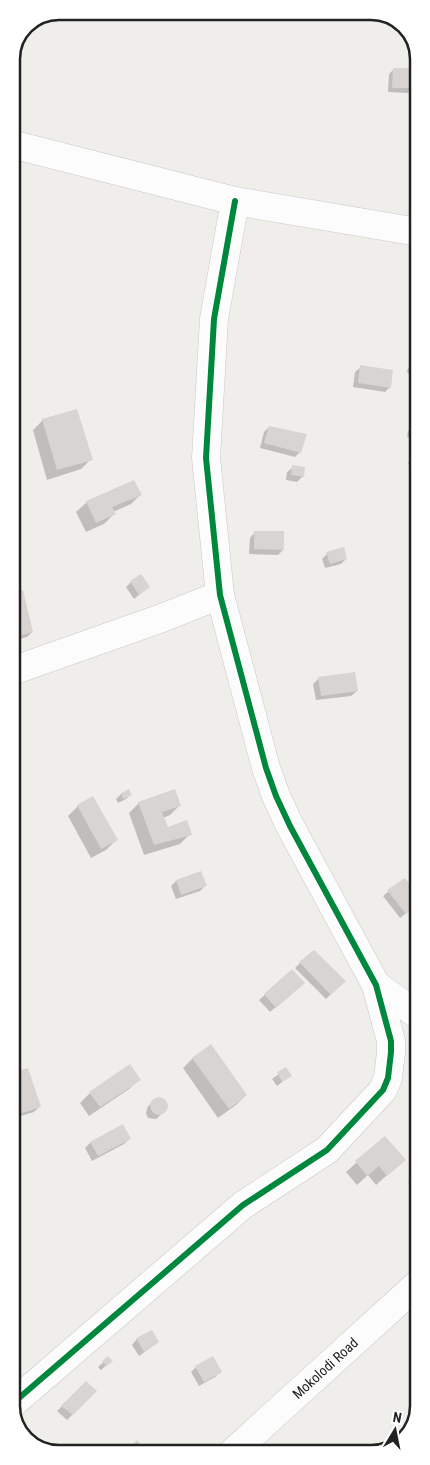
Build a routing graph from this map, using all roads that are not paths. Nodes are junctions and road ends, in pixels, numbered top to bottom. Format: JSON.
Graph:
{"nodes":[{"id":1,"x":20,"y":146,"type":"edge"},
{"id":2,"x":235,"y":201,"type":"junction"},
{"id":3,"x":410,"y":231,"type":"edge"},
{"id":4,"x":220,"y":595,"type":"junction"},
{"id":5,"x":20,"y":668,"type":"edge"},
{"id":6,"x":376,"y":985,"type":"junction"},
{"id":7,"x":410,"y":1009,"type":"edge"},
{"id":8,"x":410,"y":1291,"type":"edge"},
{"id":9,"x":20,"y":1397,"type":"edge"},
{"id":10,"x":241,"y":1445,"type":"edge"}],
"edges":[{"from":1,"to":2,"type":"street"},
{"from":2,"to":3,"type":"street"},
{"from":2,"to":4,"type":"street"},
{"from":4,"to":5,"type":"street"},
{"from":4,"to":6,"type":"street"},
{"from":6,"to":7,"type":"street"},
{"from":6,"to":9,"type":"street"},
{"from":8,"to":10,"type":"street","name":"Mokolodi Road"}]}
